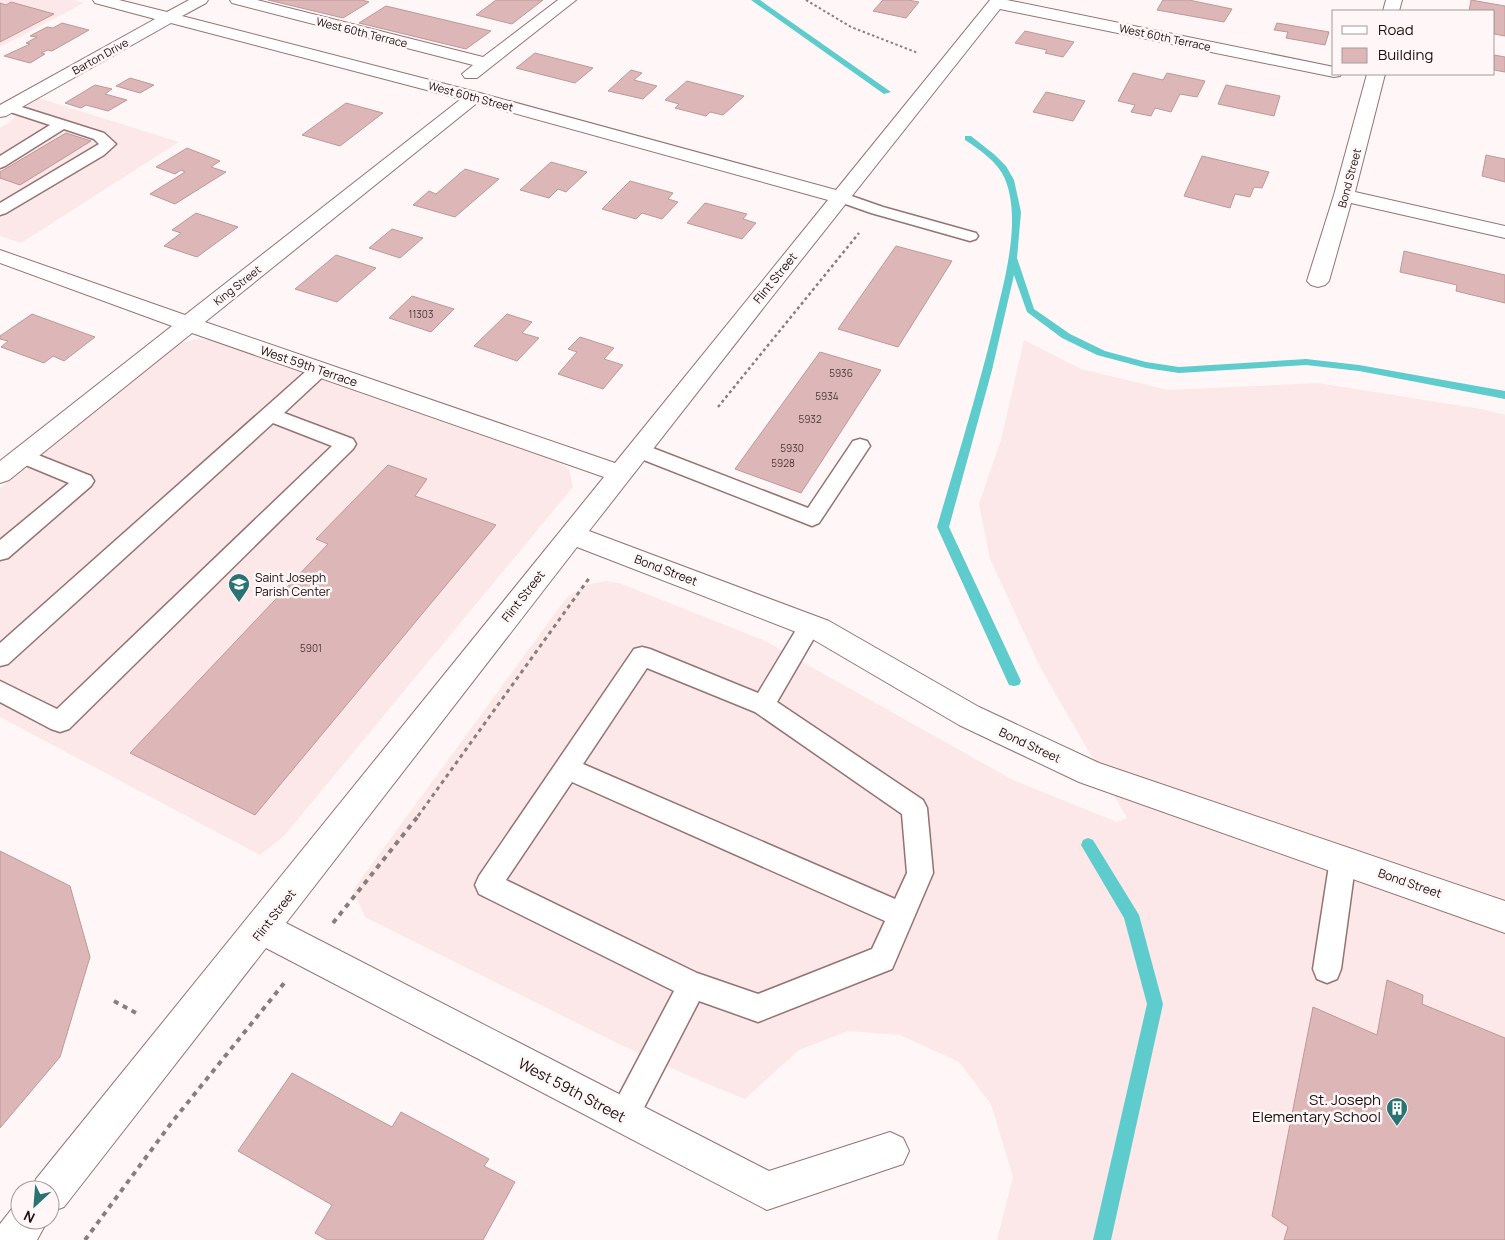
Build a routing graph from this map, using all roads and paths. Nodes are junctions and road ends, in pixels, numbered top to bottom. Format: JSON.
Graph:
{"nodes":[{"id":1,"x":101,"y":0,"type":"edge"},
{"id":2,"x":200,"y":0,"type":"edge"},
{"id":3,"x":238,"y":0,"type":"edge"},
{"id":4,"x":568,"y":0,"type":"edge"},
{"id":5,"x":806,"y":0,"type":"edge"},
{"id":6,"x":998,"y":2,"type":"edge"},
{"id":7,"x":168,"y":18,"type":"junction"},
{"id":8,"x":950,"y":60,"type":"junction"},
{"id":9,"x":486,"y":63,"type":"junction"},
{"id":10,"x":1332,"y":72,"type":"edge"},
{"id":11,"x":1361,"y":76,"type":"edge"},
{"id":12,"x":450,"y":90,"type":"junction"},
{"id":13,"x":474,"y":97,"type":"junction"},
{"id":14,"x":5,"y":109,"type":"edge"},
{"id":15,"x":62,"y":124,"type":"junction"},
{"id":16,"x":0,"y":163,"type":"edge"},
{"id":17,"x":1344,"y":195,"type":"junction"},
{"id":18,"x":840,"y":196,"type":"junction"},
{"id":19,"x":0,"y":210,"type":"edge"},
{"id":20,"x":877,"y":210,"type":"junction"},
{"id":21,"x":1505,"y":232,"type":"edge"},
{"id":22,"x":970,"y":236,"type":"dead end"},
{"id":23,"x":0,"y":256,"type":"edge"},
{"id":24,"x":1318,"y":281,"type":"dead end"},
{"id":25,"x":188,"y":324,"type":"junction"},
{"id":26,"x":320,"y":370,"type":"junction"},
{"id":27,"x":712,"y":413,"type":"dead end"},
{"id":28,"x":270,"y":415,"type":"junction"},
{"id":29,"x":860,"y":446,"type":"dead end"},
{"id":30,"x":638,"y":450,"type":"junction"},
{"id":31,"x":22,"y":456,"type":"junction"},
{"id":32,"x":619,"y":473,"type":"junction"},
{"id":33,"x":0,"y":474,"type":"edge"},
{"id":34,"x":571,"y":534,"type":"junction"},
{"id":35,"x":0,"y":552,"type":"edge"},
{"id":36,"x":590,"y":578,"type":"dead end"},
{"id":37,"x":810,"y":626,"type":"junction"},
{"id":38,"x":0,"y":657,"type":"edge"},
{"id":39,"x":0,"y":691,"type":"edge"},
{"id":40,"x":763,"y":705,"type":"junction"},
{"id":41,"x":567,"y":768,"type":"junction"},
{"id":42,"x":1343,"y":859,"type":"junction"},
{"id":43,"x":901,"y":915,"type":"junction"},
{"id":44,"x":1505,"y":917,"type":"edge"},
{"id":45,"x":263,"y":929,"type":"junction"},
{"id":46,"x":309,"y":952,"type":"junction"},
{"id":47,"x":1327,"y":969,"type":"dead end"},
{"id":48,"x":692,"y":985,"type":"junction"},
{"id":49,"x":114,"y":1001,"type":"dead end"},
{"id":50,"x":136,"y":1014,"type":"dead end"},
{"id":51,"x":623,"y":1116,"type":"junction"},
{"id":52,"x":890,"y":1151,"type":"dead end"},
{"id":53,"x":60,"y":1181,"type":"edge"},
{"id":54,"x":20,"y":1230,"type":"edge"},
{"id":55,"x":12,"y":1240,"type":"edge"},
{"id":56,"x":85,"y":1240,"type":"edge"}],
"edges":[{"from":1,"to":7,"type":"street","name":"West 60th Street"},
{"from":2,"to":7,"type":"street","name":"Barton Drive"},
{"from":3,"to":9,"type":"street","name":"West 60th Terrace"},
{"from":4,"to":9,"type":"street"},
{"from":5,"to":8,"type":"path"},
{"from":6,"to":8,"type":"street","name":"Flint Street"},
{"from":6,"to":10,"type":"street","name":"West 60th Terrace"},
{"from":7,"to":12,"type":"street","name":"West 60th Street"},
{"from":7,"to":14,"type":"street","name":"Barton Drive"},
{"from":8,"to":18,"type":"street","name":"Flint Street"},
{"from":9,"to":12,"type":"street"},
{"from":11,"to":17,"type":"street","name":"Bond Street"},
{"from":12,"to":13,"type":"street","name":"West 60th Street"},
{"from":13,"to":18,"type":"street","name":"West 60th Street"},
{"from":13,"to":25,"type":"street","name":"King Street"},
{"from":14,"to":15,"type":"lane"},
{"from":15,"to":16,"type":"lane"},
{"from":15,"to":19,"type":"lane"},
{"from":17,"to":21,"type":"street"},
{"from":17,"to":24,"type":"street","name":"Bond Street"},
{"from":18,"to":20,"type":"lane"},
{"from":18,"to":30,"type":"street","name":"Flint Street"},
{"from":20,"to":22,"type":"lane"},
{"from":20,"to":27,"type":"path"},
{"from":23,"to":25,"type":"street","name":"West 59th Terrace"},
{"from":25,"to":26,"type":"street","name":"West 59th Terrace"},
{"from":25,"to":31,"type":"street","name":"King Street"},
{"from":26,"to":28,"type":"lane"},
{"from":26,"to":32,"type":"street","name":"West 59th Terrace"},
{"from":28,"to":38,"type":"lane"},
{"from":28,"to":39,"type":"lane"},
{"from":29,"to":30,"type":"lane"},
{"from":30,"to":32,"type":"street","name":"Flint Street"},
{"from":31,"to":33,"type":"street","name":"King Street"},
{"from":31,"to":35,"type":"lane"},
{"from":32,"to":34,"type":"street","name":"Flint Street"},
{"from":34,"to":37,"type":"street","name":"Bond Street"},
{"from":34,"to":45,"type":"street","name":"Flint Street"},
{"from":36,"to":46,"type":"path"},
{"from":37,"to":40,"type":"lane"},
{"from":37,"to":42,"type":"street","name":"Bond Street"},
{"from":40,"to":41,"type":"lane"},
{"from":40,"to":43,"type":"lane"},
{"from":41,"to":43,"type":"lane"},
{"from":41,"to":48,"type":"lane"},
{"from":42,"to":44,"type":"street","name":"Bond Street"},
{"from":42,"to":47,"type":"lane"},
{"from":43,"to":48,"type":"lane"},
{"from":45,"to":46,"type":"street","name":"West 59th Street"},
{"from":45,"to":53,"type":"street","name":"Flint Street"},
{"from":46,"to":51,"type":"street","name":"West 59th Street"},
{"from":46,"to":56,"type":"path"},
{"from":48,"to":51,"type":"lane"},
{"from":49,"to":50,"type":"path"},
{"from":51,"to":52,"type":"street","name":"West 59th Street"},
{"from":54,"to":55,"type":"street"}]}
